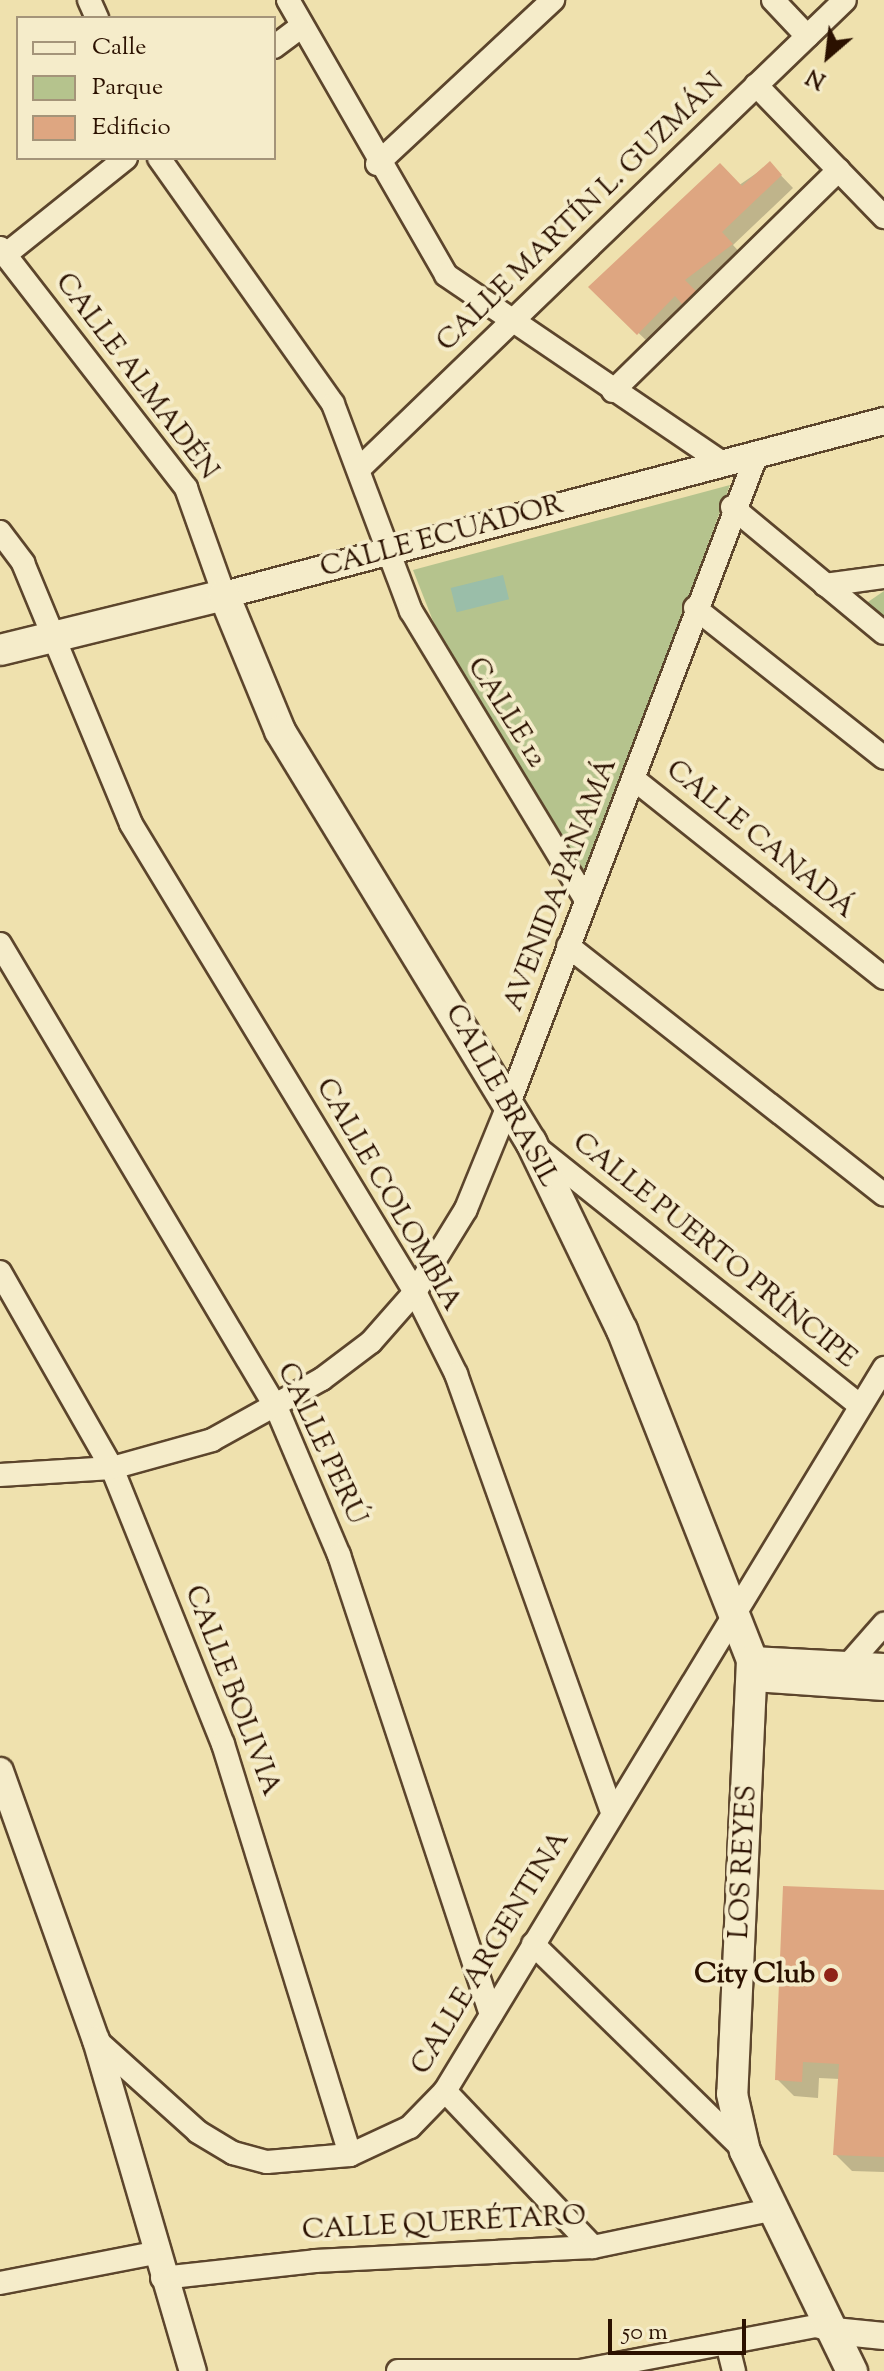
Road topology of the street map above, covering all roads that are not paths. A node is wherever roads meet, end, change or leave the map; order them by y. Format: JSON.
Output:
{"nodes":[{"id":1,"x":288,"y":0,"type":"edge"},
{"id":2,"x":553,"y":0,"type":"edge"},
{"id":3,"x":773,"y":0,"type":"edge"},
{"id":4,"x":845,"y":0,"type":"edge"},
{"id":5,"x":299,"y":28,"type":"junction"},
{"id":6,"x":807,"y":36,"type":"junction"},
{"id":7,"x":276,"y":45,"type":"edge"},
{"id":8,"x":756,"y":85,"type":"junction"},
{"id":9,"x":123,"y":160,"type":"edge"},
{"id":10,"x":160,"y":160,"type":"edge"},
{"id":11,"x":377,"y":164,"type":"junction"},
{"id":12,"x":839,"y":170,"type":"junction"},
{"id":13,"x":884,"y":217,"type":"edge"},
{"id":14,"x":2,"y":252,"type":"edge"},
{"id":15,"x":510,"y":323,"type":"junction"},
{"id":16,"x":613,"y":391,"type":"junction"},
{"id":17,"x":884,"y":421,"type":"edge"},
{"id":18,"x":757,"y":454,"type":"junction"},
{"id":19,"x":723,"y":463,"type":"junction"},
{"id":20,"x":359,"y":469,"type":"junction"},
{"id":21,"x":732,"y":507,"type":"junction"},
{"id":22,"x":0,"y":532,"type":"edge"},
{"id":23,"x":389,"y":552,"type":"junction"},
{"id":24,"x":884,"y":577,"type":"edge"},
{"id":25,"x":825,"y":585,"type":"junction"},
{"id":26,"x":224,"y":595,"type":"junction"},
{"id":27,"x":695,"y":608,"type":"junction"},
{"id":28,"x":884,"y":633,"type":"edge"},
{"id":29,"x":51,"y":637,"type":"junction"},
{"id":30,"x":0,"y":650,"type":"edge"},
{"id":31,"x":884,"y":758,"type":"edge"},
{"id":32,"x":635,"y":780,"type":"junction"},
{"id":33,"x":586,"y":900,"type":"junction"},
{"id":34,"x":0,"y":944,"type":"edge"},
{"id":35,"x":568,"y":946,"type":"junction"},
{"id":36,"x":884,"y":978,"type":"edge"},
{"id":37,"x":510,"y":1101,"type":"junction"},
{"id":38,"x":531,"y":1142,"type":"junction"},
{"id":39,"x":884,"y":1195,"type":"edge"},
{"id":40,"x":0,"y":1272,"type":"edge"},
{"id":41,"x":415,"y":1292,"type":"junction"},
{"id":42,"x":884,"y":1368,"type":"edge"},
{"id":43,"x":860,"y":1406,"type":"junction"},
{"id":44,"x":277,"y":1409,"type":"junction"},
{"id":45,"x":112,"y":1468,"type":"junction"},
{"id":46,"x":0,"y":1475,"type":"edge"},
{"id":47,"x":733,"y":1619,"type":"junction"},
{"id":48,"x":884,"y":1624,"type":"edge"},
{"id":49,"x":884,"y":1667,"type":"edge"},
{"id":50,"x":753,"y":1669,"type":"junction"},
{"id":51,"x":839,"y":1675,"type":"junction"},
{"id":52,"x":884,"y":1687,"type":"edge"},
{"id":53,"x":0,"y":1771,"type":"edge"},
{"id":54,"x":612,"y":1812,"type":"junction"},
{"id":55,"x":533,"y":1944,"type":"junction"},
{"id":56,"x":491,"y":2014,"type":"junction"},
{"id":57,"x":96,"y":2040,"type":"junction"},
{"id":58,"x":445,"y":2091,"type":"junction"},
{"id":59,"x":745,"y":2151,"type":"junction"},
{"id":60,"x":350,"y":2155,"type":"junction"},
{"id":61,"x":775,"y":2209,"type":"junction"},
{"id":62,"x":593,"y":2247,"type":"junction"},
{"id":63,"x":155,"y":2253,"type":"junction"},
{"id":64,"x":162,"y":2278,"type":"junction"},
{"id":65,"x":0,"y":2283,"type":"edge"},
{"id":66,"x":834,"y":2331,"type":"junction"},
{"id":67,"x":884,"y":2336,"type":"edge"},
{"id":68,"x":727,"y":2343,"type":"junction"},
{"id":69,"x":193,"y":2371,"type":"edge"},
{"id":70,"x":398,"y":2371,"type":"edge"},
{"id":71,"x":416,"y":2371,"type":"edge"},
{"id":72,"x":580,"y":2371,"type":"edge"},
{"id":73,"x":734,"y":2371,"type":"edge"},
{"id":74,"x":852,"y":2371,"type":"edge"}],
"edges":[{"from":1,"to":5,"type":"street"},
{"from":2,"to":11,"type":"street"},
{"from":3,"to":6,"type":"street"},
{"from":4,"to":6,"type":"street","name":"CALLE MARTÍN L. GUZMÁN"},
{"from":5,"to":7,"type":"street"},
{"from":5,"to":11,"type":"street"},
{"from":6,"to":8,"type":"street","name":"CALLE MARTÍN L. GUZMÁN"},
{"from":8,"to":12,"type":"street"},
{"from":8,"to":15,"type":"street","name":"CALLE MARTÍN L. GUZMÁN"},
{"from":9,"to":14,"type":"street"},
{"from":10,"to":20,"type":"street","name":"CALLE 12"},
{"from":11,"to":15,"type":"street"},
{"from":12,"to":13,"type":"street"},
{"from":12,"to":16,"type":"street"},
{"from":14,"to":26,"type":"street","name":"CALLE ALMADÉN"},
{"from":15,"to":16,"type":"street"},
{"from":15,"to":20,"type":"street","name":"CALLE MARTÍN L. GUZMÁN"},
{"from":16,"to":19,"type":"street"},
{"from":17,"to":18,"type":"street","name":"CALLE ECUADOR"},
{"from":18,"to":19,"type":"street","name":"CALLE ECUADOR"},
{"from":18,"to":21,"type":"street","name":"AVENIDA PANAMÁ"},
{"from":19,"to":23,"type":"street","name":"CALLE ECUADOR"},
{"from":20,"to":23,"type":"street","name":"CALLE 12"},
{"from":21,"to":25,"type":"street"},
{"from":21,"to":27,"type":"street","name":"AVENIDA PANAMÁ"},
{"from":22,"to":29,"type":"street","name":"CALLE COLOMBIA"},
{"from":23,"to":26,"type":"street","name":"CALLE ECUADOR"},
{"from":23,"to":33,"type":"street","name":"CALLE 12"},
{"from":24,"to":25,"type":"street"},
{"from":25,"to":28,"type":"street"},
{"from":26,"to":29,"type":"main road","name":"CALLE ECUADOR"},
{"from":26,"to":37,"type":"main road","name":"CALLE BRASIL"},
{"from":27,"to":31,"type":"street"},
{"from":27,"to":32,"type":"street","name":"AVENIDA PANAMÁ"},
{"from":29,"to":30,"type":"main road","name":"CALLE ECUADOR"},
{"from":29,"to":41,"type":"street","name":"CALLE COLOMBIA"},
{"from":32,"to":33,"type":"street","name":"AVENIDA PANAMÁ"},
{"from":32,"to":36,"type":"street","name":"CALLE CANADÁ"},
{"from":33,"to":35,"type":"street","name":"AVENIDA PANAMÁ"},
{"from":34,"to":44,"type":"street","name":"CALLE PERÚ"},
{"from":35,"to":37,"type":"street","name":"AVENIDA PANAMÁ"},
{"from":35,"to":39,"type":"street"},
{"from":37,"to":38,"type":"main road","name":"CALLE BRASIL"},
{"from":37,"to":41,"type":"street","name":"AVENIDA PANAMÁ"},
{"from":38,"to":43,"type":"street","name":"CALLE PUERTO PRÍNCIPE"},
{"from":38,"to":47,"type":"main road","name":"CALLE BRASIL"},
{"from":40,"to":45,"type":"street","name":"CALLE BOLIVIA"},
{"from":41,"to":44,"type":"street","name":"AVENIDA PANAMÁ"},
{"from":41,"to":54,"type":"street","name":"CALLE COLOMBIA"},
{"from":42,"to":43,"type":"street","name":"CALLE ARGENTINA"},
{"from":43,"to":47,"type":"street","name":"CALLE ARGENTINA"},
{"from":44,"to":45,"type":"street","name":"AVENIDA PANAMÁ"},
{"from":44,"to":56,"type":"street","name":"CALLE PERÚ"},
{"from":45,"to":46,"type":"street","name":"AVENIDA PANAMÁ"},
{"from":45,"to":60,"type":"street","name":"CALLE BOLIVIA"},
{"from":47,"to":50,"type":"main road","name":"LOS REYES"},
{"from":47,"to":54,"type":"street","name":"CALLE ARGENTINA"},
{"from":48,"to":51,"type":"street"},
{"from":49,"to":51,"type":"street"},
{"from":50,"to":51,"type":"street"},
{"from":50,"to":59,"type":"main road","name":"LOS REYES"},
{"from":51,"to":52,"type":"street"},
{"from":53,"to":57,"type":"street"},
{"from":54,"to":55,"type":"street","name":"CALLE ARGENTINA"},
{"from":55,"to":56,"type":"street","name":"CALLE ARGENTINA"},
{"from":55,"to":59,"type":"street"},
{"from":56,"to":58,"type":"street","name":"CALLE ARGENTINA"},
{"from":57,"to":60,"type":"street","name":"CALLE ARGENTINA"},
{"from":57,"to":63,"type":"street"},
{"from":58,"to":60,"type":"street","name":"CALLE ARGENTINA"},
{"from":58,"to":62,"type":"street"},
{"from":59,"to":61,"type":"main road","name":"LOS REYES"},
{"from":61,"to":62,"type":"street","name":"CALLE QUERÉTARO"},
{"from":61,"to":66,"type":"main road","name":"LOS REYES"},
{"from":62,"to":64,"type":"street","name":"CALLE QUERÉTARO"},
{"from":63,"to":64,"type":"street"},
{"from":63,"to":65,"type":"street"},
{"from":64,"to":69,"type":"street"},
{"from":66,"to":67,"type":"street"},
{"from":66,"to":68,"type":"street"},
{"from":66,"to":74,"type":"main road","name":"LOS REYES"},
{"from":68,"to":72,"type":"street"},
{"from":68,"to":73,"type":"street"},
{"from":70,"to":71,"type":"street"},
{"from":71,"to":72,"type":"street"}]}
